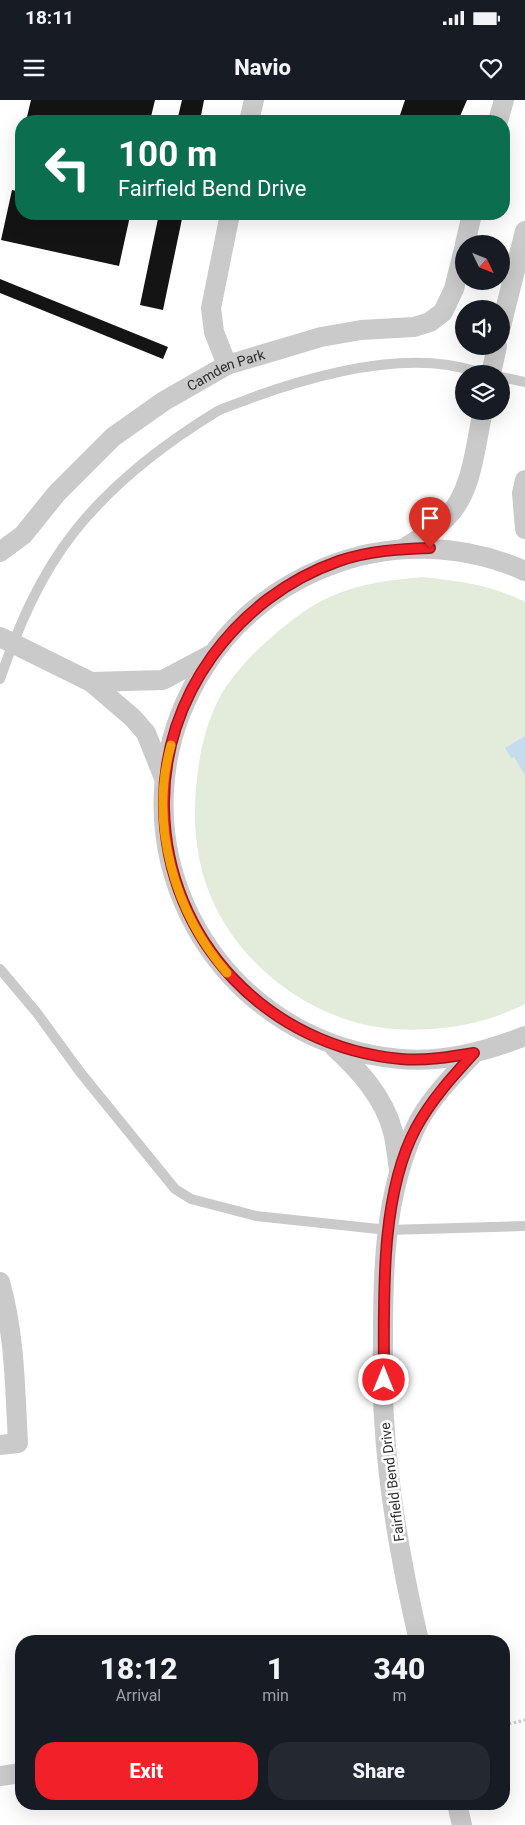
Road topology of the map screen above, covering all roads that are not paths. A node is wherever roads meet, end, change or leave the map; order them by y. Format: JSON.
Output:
{"nodes":[{"id":1,"x":254,"y":100,"type":"edge"},
{"id":2,"x":504,"y":100,"type":"edge"},
{"id":3,"x":250,"y":115,"type":"edge"},
{"id":4,"x":500,"y":115,"type":"edge"},
{"id":5,"x":229,"y":220,"type":"edge"},
{"id":6,"x":471,"y":220,"type":"edge"},
{"id":7,"x":525,"y":231,"type":"edge"},
{"id":8,"x":467,"y":235,"type":"edge"},
{"id":9,"x":519,"y":278,"type":"edge"},
{"id":10,"x":455,"y":285,"type":"edge"},
{"id":11,"x":510,"y":302,"type":"edge"},
{"id":12,"x":226,"y":365,"type":"junction"},
{"id":13,"x":455,"y":367,"type":"edge"},
{"id":14,"x":510,"y":379,"type":"edge"},
{"id":15,"x":525,"y":382,"type":"edge"},
{"id":16,"x":481,"y":420,"type":"edge"},
{"id":17,"x":525,"y":480,"type":"edge"},
{"id":18,"x":525,"y":529,"type":"edge"},
{"id":19,"x":402,"y":549,"type":"junction"},
{"id":20,"x":0,"y":552,"type":"edge"},
{"id":21,"x":525,"y":571,"type":"edge"},
{"id":22,"x":5,"y":639,"type":"edge"},
{"id":23,"x":214,"y":653,"type":"junction"},
{"id":24,"x":0,"y":679,"type":"edge"},
{"id":25,"x":91,"y":682,"type":"junction"},
{"id":26,"x":165,"y":779,"type":"junction"},
{"id":27,"x":0,"y":969,"type":"edge"},
{"id":28,"x":525,"y":1036,"type":"edge"},
{"id":29,"x":330,"y":1044,"type":"junction"},
{"id":30,"x":474,"y":1053,"type":"junction"},
{"id":31,"x":399,"y":1172,"type":"junction"},
{"id":32,"x":525,"y":1226,"type":"edge"},
{"id":33,"x":388,"y":1230,"type":"junction"},
{"id":34,"x":0,"y":1282,"type":"edge"},
{"id":35,"x":9,"y":1444,"type":"edge"},
{"id":36,"x":418,"y":1635,"type":"edge"},
{"id":37,"x":15,"y":1774,"type":"edge"},
{"id":38,"x":0,"y":1776,"type":"edge"},
{"id":39,"x":458,"y":1810,"type":"edge"},
{"id":40,"x":462,"y":1825,"type":"edge"}],
"edges":[{"from":1,"to":3,"type":"street"},
{"from":2,"to":4,"type":"street"},
{"from":5,"to":12,"type":"street"},
{"from":6,"to":8,"type":"street"},
{"from":7,"to":9,"type":"street"},
{"from":9,"to":11,"type":"street"},
{"from":10,"to":12,"type":"street","name":"Camden Park"},
{"from":12,"to":20,"type":"street","name":"Camden Park"},
{"from":13,"to":22,"type":"lane"},
{"from":14,"to":15,"type":"lane"},
{"from":16,"to":19,"type":"street","name":"Fairfield Bend Drive"},
{"from":17,"to":18,"type":"street"},
{"from":19,"to":21,"type":"street","name":"Fairfield Bend Drive"},
{"from":19,"to":23,"type":"street","name":"Fairfield Bend Drive"},
{"from":22,"to":24,"type":"lane"},
{"from":22,"to":25,"type":"street"},
{"from":23,"to":25,"type":"street"},
{"from":23,"to":26,"type":"street","name":"Fairfield Bend Drive"},
{"from":25,"to":26,"type":"street"},
{"from":26,"to":29,"type":"street","name":"Fairfield Bend Drive"},
{"from":27,"to":33,"type":"lane"},
{"from":28,"to":30,"type":"street","name":"Fairfield Bend Drive"},
{"from":29,"to":30,"type":"street","name":"Fairfield Bend Drive"},
{"from":29,"to":31,"type":"street","name":"Fairfield Bend Drive"},
{"from":30,"to":31,"type":"street","name":"Fairfield Bend Drive"},
{"from":31,"to":33,"type":"street","name":"Fairfield Bend Drive"},
{"from":32,"to":33,"type":"lane"},
{"from":33,"to":36,"type":"street","name":"Fairfield Bend Drive"},
{"from":34,"to":35,"type":"street"},
{"from":37,"to":38,"type":"street"},
{"from":39,"to":40,"type":"street"}]}
